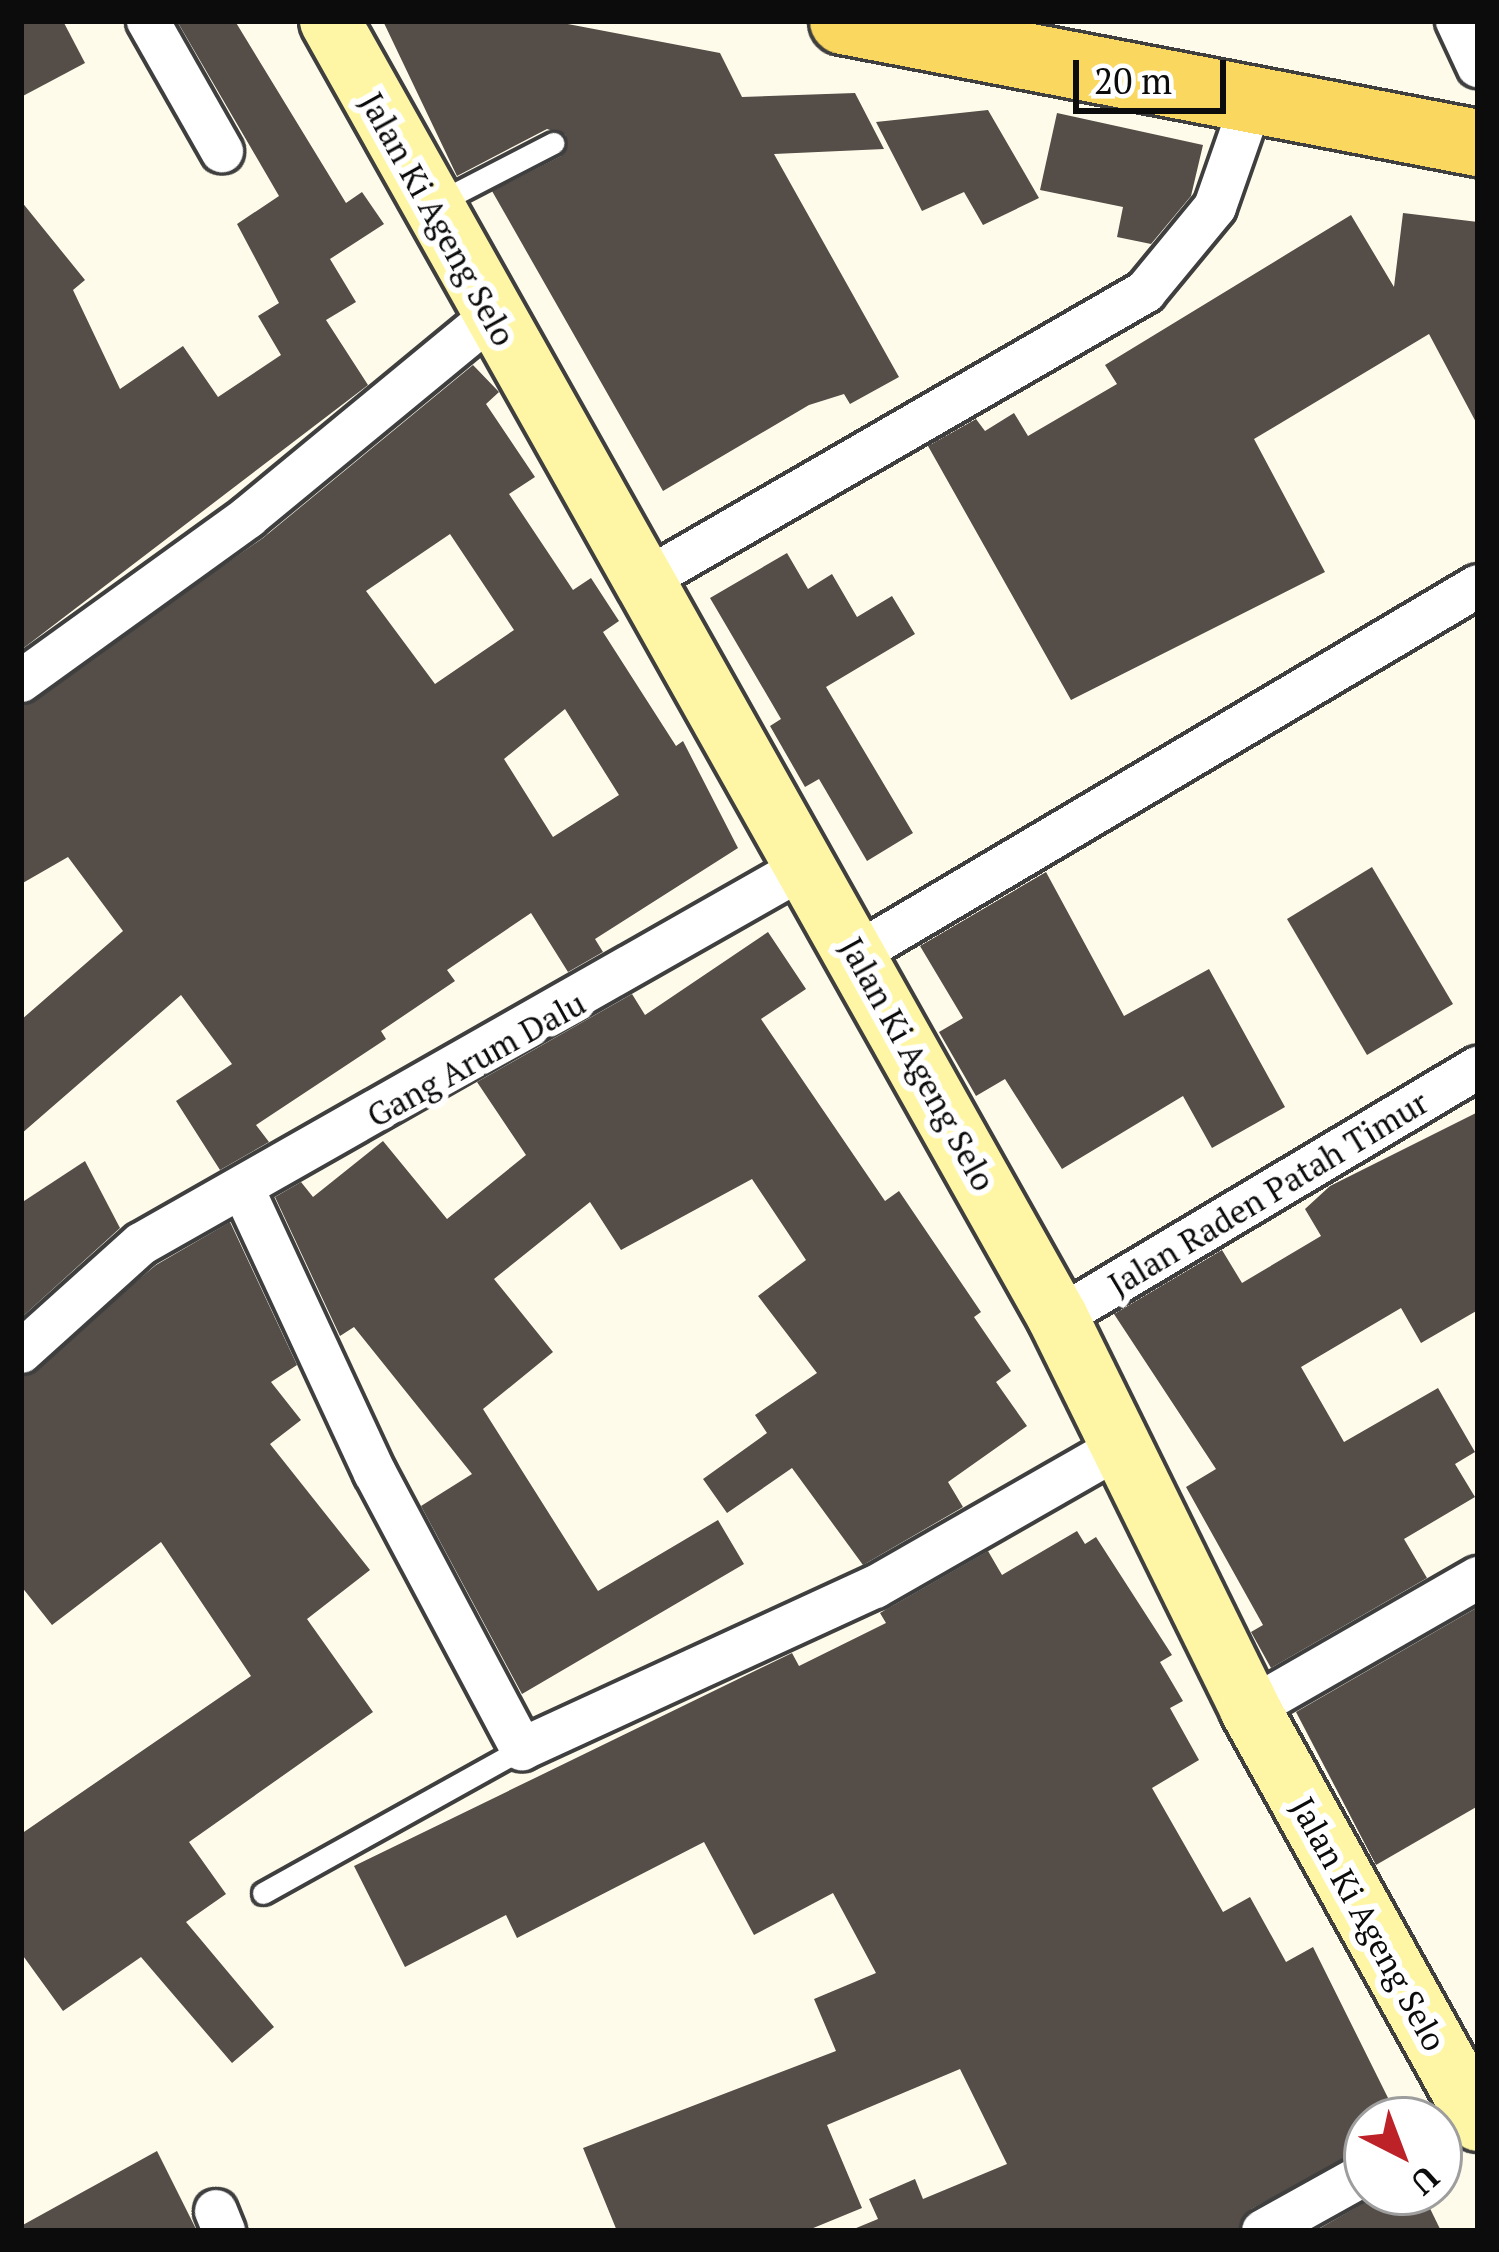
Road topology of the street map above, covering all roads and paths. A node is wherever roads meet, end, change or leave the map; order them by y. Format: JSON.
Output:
{"nodes":[{"id":1,"x":148,"y":21,"type":"edge"},
{"id":2,"x":330,"y":21,"type":"edge"},
{"id":3,"x":843,"y":21,"type":"edge"},
{"id":4,"x":1457,"y":21,"type":"edge"},
{"id":5,"x":1478,"y":66,"type":"edge"},
{"id":6,"x":1255,"y":93,"type":"junction"},
{"id":7,"x":553,"y":143,"type":"dead end"},
{"id":8,"x":1478,"y":143,"type":"edge"},
{"id":9,"x":223,"y":151,"type":"dead end"},
{"id":10,"x":431,"y":206,"type":"junction"},
{"id":11,"x":491,"y":317,"type":"junction"},
{"id":12,"x":643,"y":582,"type":"junction"},
{"id":13,"x":1478,"y":586,"type":"edge"},
{"id":14,"x":21,"y":681,"type":"edge"},
{"id":15,"x":806,"y":866,"type":"junction"},
{"id":16,"x":858,"y":953,"type":"junction"},
{"id":17,"x":1478,"y":1068,"type":"edge"},
{"id":18,"x":243,"y":1189,"type":"junction"},
{"id":19,"x":1058,"y":1318,"type":"junction"},
{"id":20,"x":21,"y":1352,"type":"edge"},
{"id":21,"x":1123,"y":1445,"type":"junction"},
{"id":22,"x":1478,"y":1578,"type":"edge"},
{"id":23,"x":1250,"y":1709,"type":"junction"},
{"id":24,"x":522,"y":1749,"type":"junction"},
{"id":25,"x":263,"y":1893,"type":"dead end"},
{"id":26,"x":1465,"y":2105,"type":"edge"},
{"id":27,"x":1343,"y":2186,"type":"edge"},
{"id":28,"x":1263,"y":2231,"type":"edge"}],
"edges":[{"from":1,"to":9,"type":"street"},
{"from":2,"to":10,"type":"street","name":"Jalan Ki Ageng Selo"},
{"from":3,"to":6,"type":"main road"},
{"from":4,"to":5,"type":"street"},
{"from":6,"to":8,"type":"main road"},
{"from":6,"to":12,"type":"street"},
{"from":7,"to":10,"type":"lane"},
{"from":10,"to":11,"type":"street","name":"Jalan Ki Ageng Selo"},
{"from":11,"to":12,"type":"street","name":"Jalan Ki Ageng Selo"},
{"from":11,"to":14,"type":"street"},
{"from":12,"to":15,"type":"street","name":"Jalan Ki Ageng Selo"},
{"from":13,"to":16,"type":"street"},
{"from":15,"to":16,"type":"street","name":"Jalan Ki Ageng Selo"},
{"from":15,"to":18,"type":"street","name":"Gang Arum Dalu"},
{"from":16,"to":19,"type":"street","name":"Jalan Ki Ageng Selo"},
{"from":17,"to":19,"type":"street","name":"Jalan Raden Patah Timur"},
{"from":18,"to":20,"type":"street","name":"Gang Arum Dalu"},
{"from":18,"to":24,"type":"street"},
{"from":19,"to":21,"type":"street","name":"Jalan Ki Ageng Selo"},
{"from":21,"to":23,"type":"street","name":"Jalan Ki Ageng Selo"},
{"from":21,"to":24,"type":"street"},
{"from":22,"to":23,"type":"street"},
{"from":23,"to":26,"type":"street","name":"Jalan Ki Ageng Selo"},
{"from":24,"to":25,"type":"lane"},
{"from":27,"to":28,"type":"street"}]}
